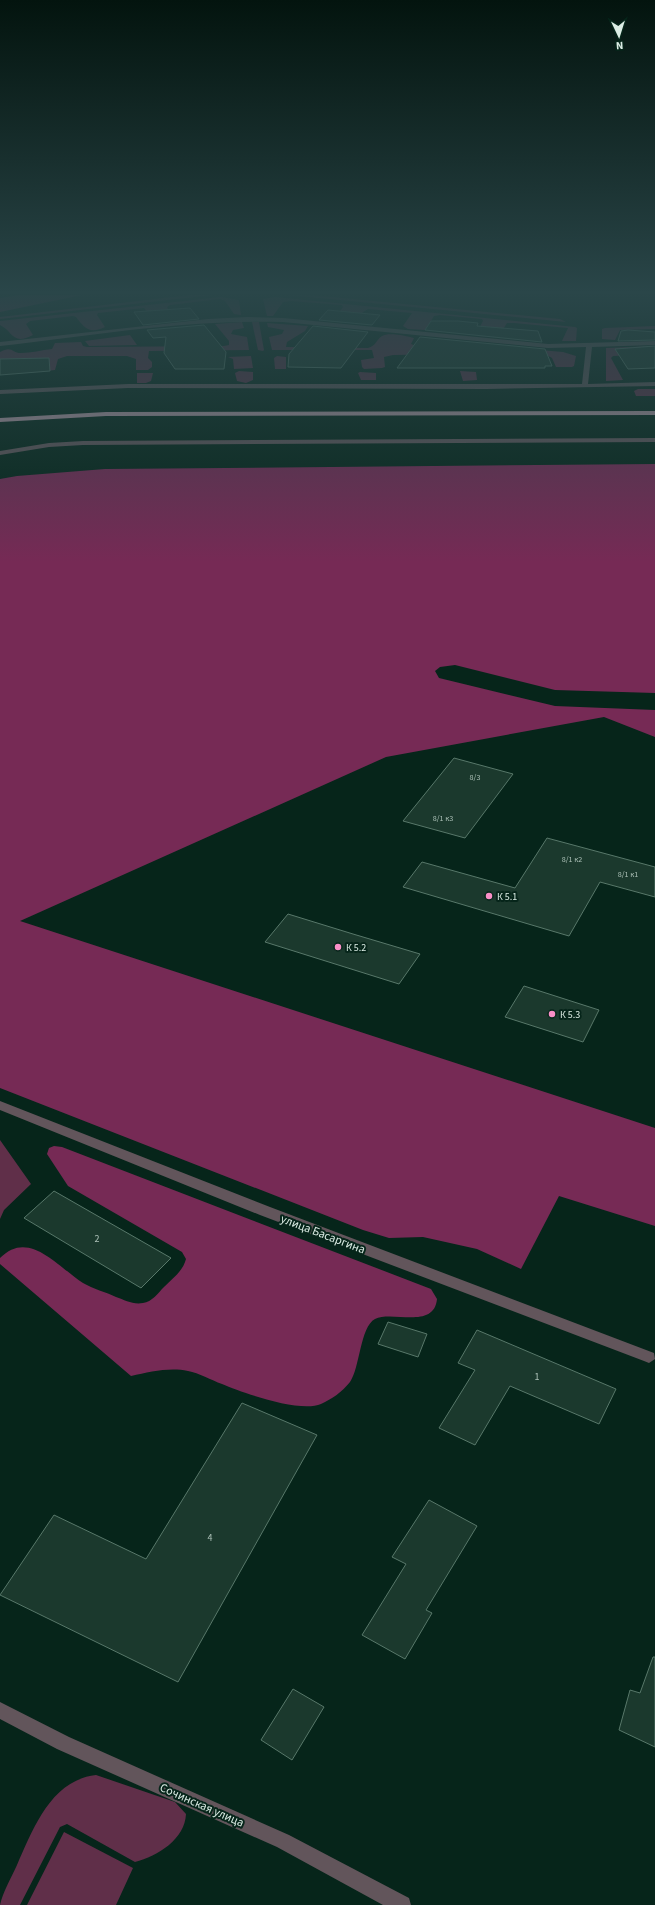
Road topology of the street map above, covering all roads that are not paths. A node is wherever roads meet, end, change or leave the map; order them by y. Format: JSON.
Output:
{"nodes":[{"id":1,"x":655,"y":384,"type":"edge"},
{"id":2,"x":585,"y":386,"type":"joint"},
{"id":3,"x":0,"y":392,"type":"edge"},
{"id":4,"x":655,"y":407,"type":"edge"},
{"id":5,"x":84,"y":408,"type":"dead end"},
{"id":6,"x":655,"y":413,"type":"edge"},
{"id":7,"x":0,"y":420,"type":"edge"},
{"id":8,"x":655,"y":440,"type":"edge"},
{"id":9,"x":0,"y":453,"type":"edge"},
{"id":10,"x":0,"y":1105,"type":"edge"},
{"id":11,"x":649,"y":1357,"type":"dead end"},
{"id":12,"x":0,"y":1710,"type":"edge"},
{"id":13,"x":402,"y":1905,"type":"edge"}],
"edges":[{"from":1,"to":2,"type":"street"},
{"from":2,"to":3,"type":"street"},
{"from":4,"to":5,"type":"highway"},
{"from":6,"to":7,"type":"highway"},
{"from":8,"to":9,"type":"street"},
{"from":10,"to":11,"type":"street","name":"улица Басаргина"},
{"from":12,"to":13,"type":"street","name":"Сочинская улица"}]}
